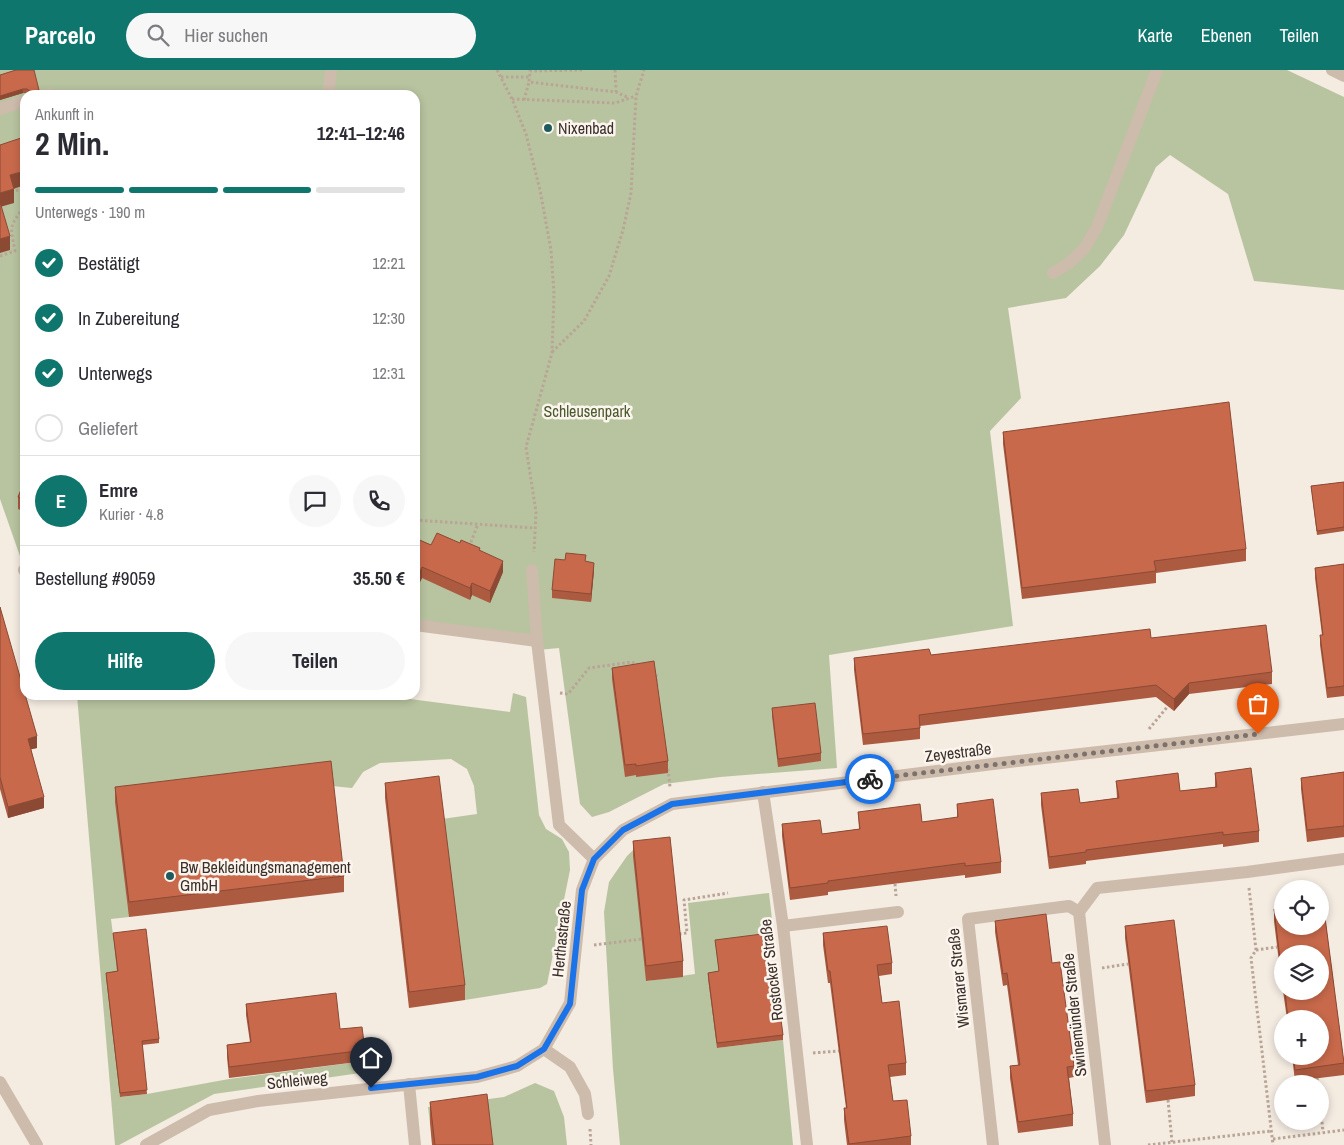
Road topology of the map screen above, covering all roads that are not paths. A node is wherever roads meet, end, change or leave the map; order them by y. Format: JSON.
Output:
{"nodes":[{"id":1,"x":331,"y":70,"type":"edge"},
{"id":2,"x":1157,"y":70,"type":"edge"},
{"id":3,"x":1332,"y":70,"type":"edge"},
{"id":4,"x":1344,"y":76,"type":"edge"},
{"id":5,"x":329,"y":90,"type":"edge"},
{"id":6,"x":20,"y":103,"type":"edge"},
{"id":7,"x":0,"y":109,"type":"edge"},
{"id":8,"x":1053,"y":272,"type":"dead end"},
{"id":9,"x":532,"y":570,"type":"dead end"},
{"id":10,"x":420,"y":626,"type":"edge"},
{"id":11,"x":537,"y":641,"type":"junction"},
{"id":12,"x":1344,"y":724,"type":"edge"},
{"id":13,"x":763,"y":792,"type":"junction"},
{"id":14,"x":594,"y":859,"type":"junction"},
{"id":15,"x":1344,"y":859,"type":"edge"},
{"id":16,"x":898,"y":912,"type":"dead end"},
{"id":17,"x":1079,"y":912,"type":"junction"},
{"id":18,"x":783,"y":926,"type":"junction"},
{"id":19,"x":544,"y":1049,"type":"junction"},
{"id":20,"x":0,"y":1082,"type":"edge"},
{"id":21,"x":409,"y":1084,"type":"junction"},
{"id":22,"x":588,"y":1114,"type":"dead end"},
{"id":23,"x":37,"y":1145,"type":"edge"},
{"id":24,"x":146,"y":1145,"type":"edge"},
{"id":25,"x":415,"y":1145,"type":"edge"},
{"id":26,"x":807,"y":1145,"type":"edge"},
{"id":27,"x":993,"y":1145,"type":"edge"},
{"id":28,"x":1105,"y":1145,"type":"edge"}],
"edges":[{"from":1,"to":5,"type":"street"},
{"from":2,"to":8,"type":"street"},
{"from":3,"to":4,"type":"street"},
{"from":6,"to":7,"type":"street"},
{"from":9,"to":11,"type":"street"},
{"from":10,"to":11,"type":"street"},
{"from":11,"to":14,"type":"street"},
{"from":12,"to":13,"type":"street","name":"Zeyestraße"},
{"from":13,"to":14,"type":"street","name":"Zeyestraße"},
{"from":13,"to":18,"type":"street","name":"Rostocker Straße"},
{"from":14,"to":19,"type":"street","name":"Herthastraße"},
{"from":15,"to":17,"type":"street"},
{"from":16,"to":18,"type":"street"},
{"from":17,"to":27,"type":"street","name":"Wismarer Straße"},
{"from":17,"to":28,"type":"street","name":"Swinemünder Straße"},
{"from":18,"to":26,"type":"street","name":"Rostocker Straße"},
{"from":19,"to":21,"type":"street","name":"Schleiweg"},
{"from":19,"to":22,"type":"street"},
{"from":20,"to":23,"type":"street"},
{"from":21,"to":24,"type":"street","name":"Schleiweg"},
{"from":21,"to":25,"type":"street"}]}
